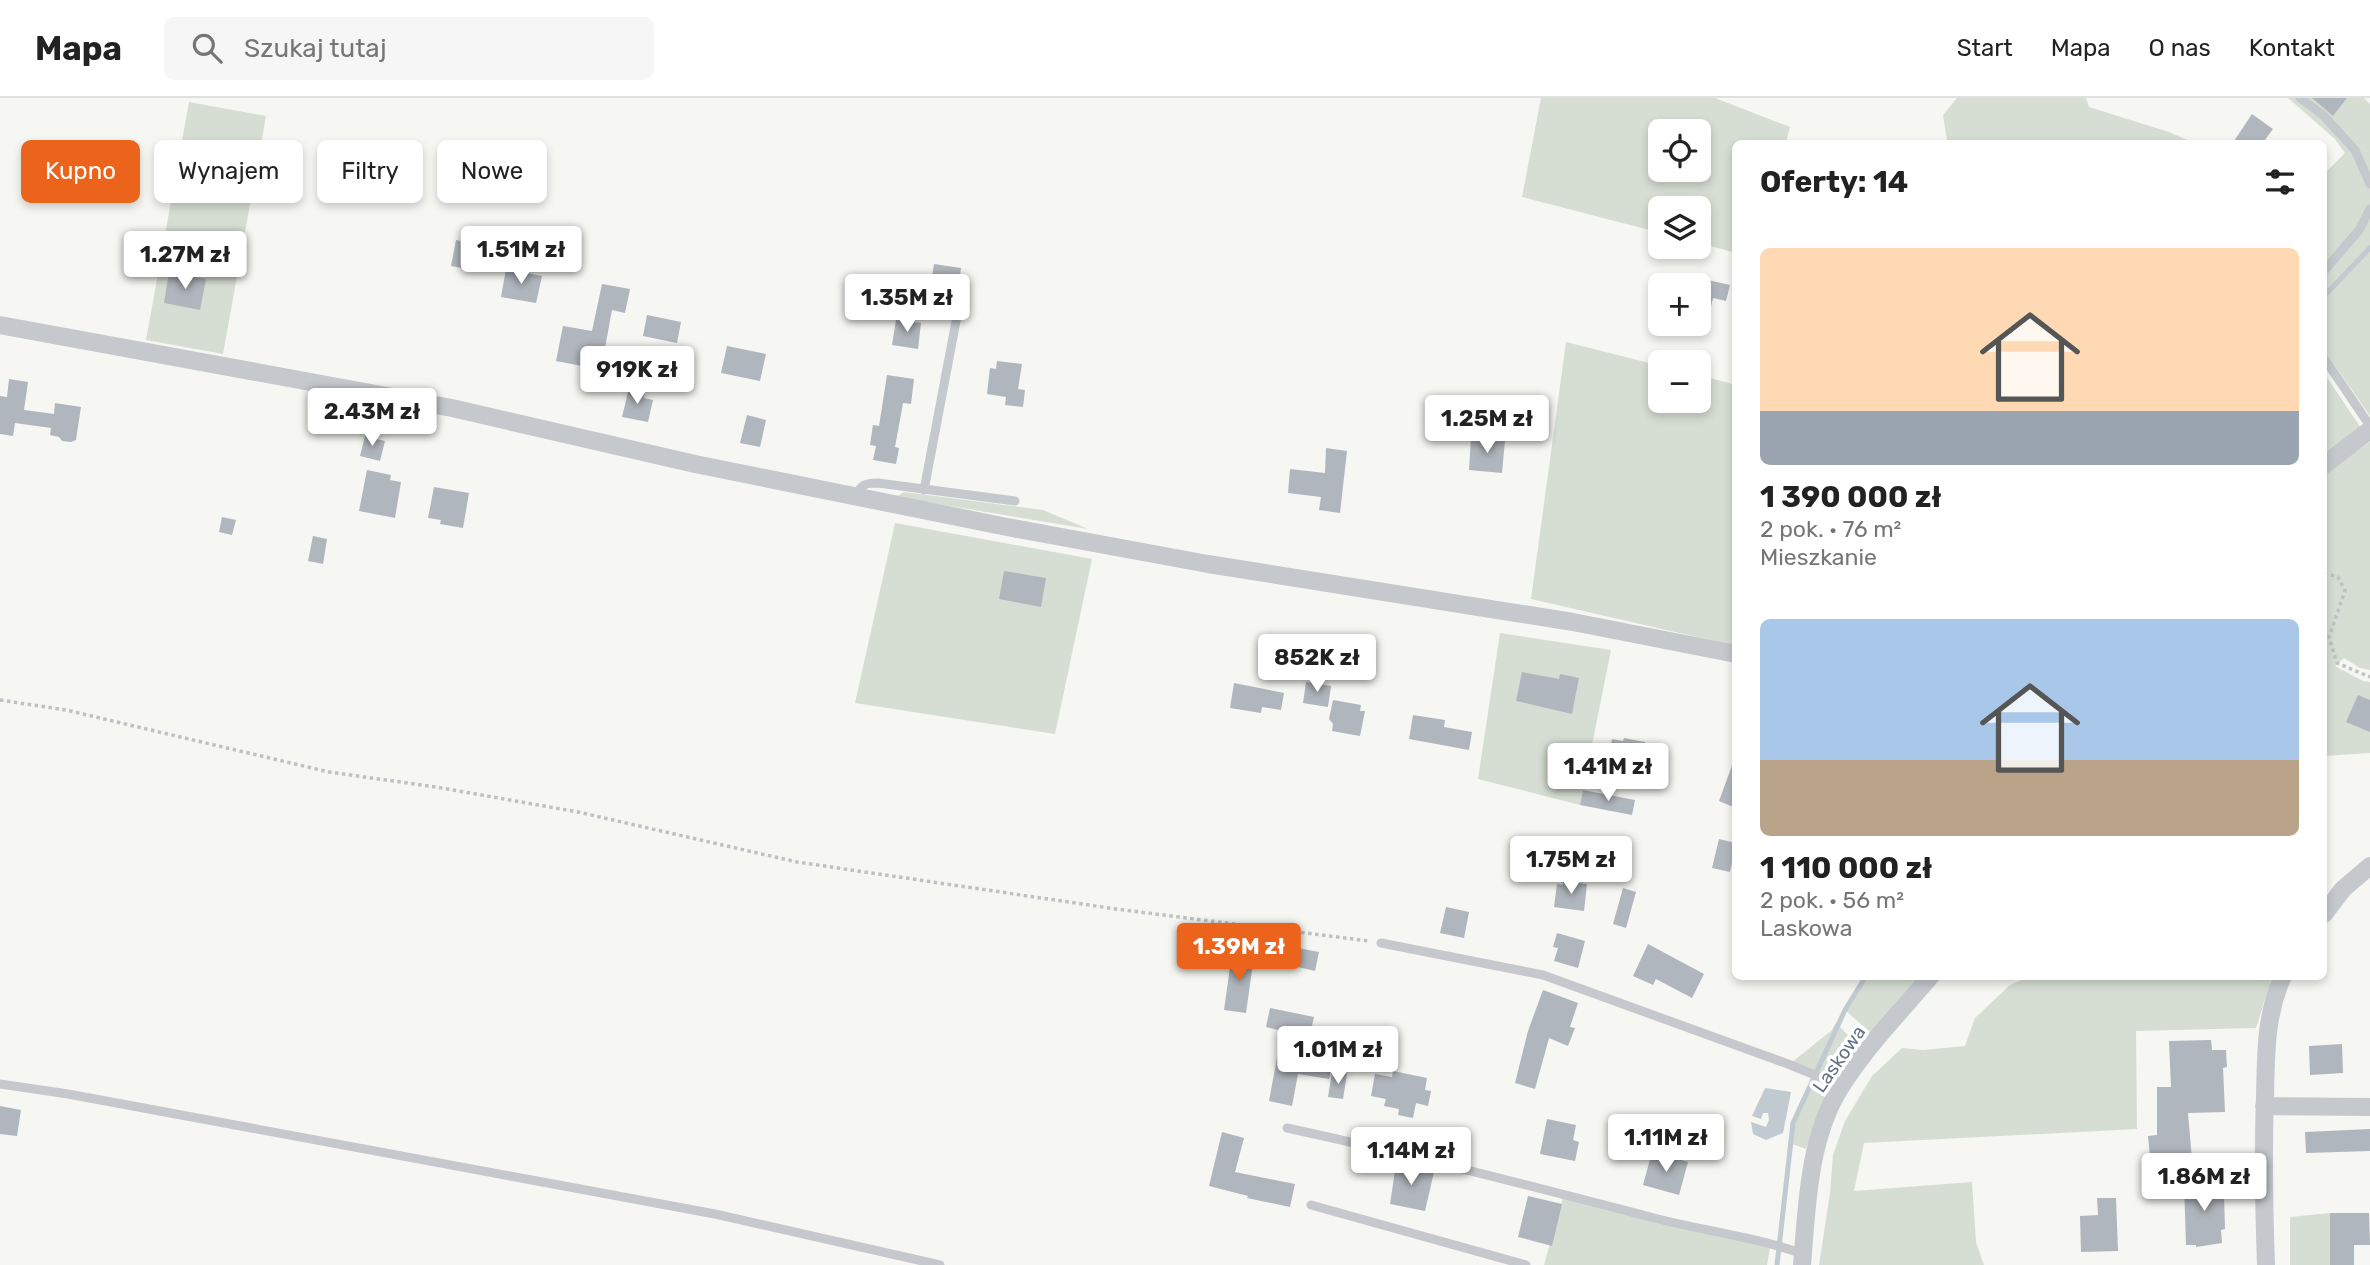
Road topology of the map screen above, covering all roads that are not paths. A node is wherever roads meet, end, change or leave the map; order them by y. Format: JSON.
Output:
{"nodes":[{"id":1,"x":2300,"y":98,"type":"edge"},
{"id":2,"x":2370,"y":184,"type":"edge"},
{"id":3,"x":2370,"y":209,"type":"edge"},
{"id":4,"x":2327,"y":267,"type":"edge"},
{"id":5,"x":957,"y":316,"type":"dead end"},
{"id":6,"x":0,"y":325,"type":"edge"},
{"id":7,"x":2327,"y":363,"type":"edge"},
{"id":8,"x":2370,"y":428,"type":"edge"},
{"id":9,"x":2327,"y":463,"type":"edge"},
{"id":10,"x":925,"y":489,"type":"junction"},
{"id":11,"x":856,"y":496,"type":"junction"},
{"id":12,"x":1015,"y":501,"type":"dead end"},
{"id":13,"x":1732,"y":653,"type":"edge"},
{"id":14,"x":2370,"y":866,"type":"edge"},
{"id":15,"x":2327,"y":910,"type":"edge"},
{"id":16,"x":1381,"y":943,"type":"road end"},
{"id":17,"x":1928,"y":980,"type":"edge"},
{"id":18,"x":2281,"y":980,"type":"edge"},
{"id":19,"x":0,"y":1084,"type":"edge"},
{"id":20,"x":1839,"y":1089,"type":"junction"},
{"id":21,"x":2264,"y":1106,"type":"junction"},
{"id":22,"x":2370,"y":1107,"type":"edge"},
{"id":23,"x":1287,"y":1128,"type":"dead end"},
{"id":24,"x":1311,"y":1205,"type":"dead end"},
{"id":25,"x":1802,"y":1259,"type":"edge"},
{"id":26,"x":940,"y":1265,"type":"edge"},
{"id":27,"x":1525,"y":1265,"type":"edge"},
{"id":28,"x":2266,"y":1265,"type":"edge"}],
"edges":[{"from":1,"to":2,"type":"lane"},
{"from":3,"to":4,"type":"lane"},
{"from":5,"to":10,"type":"lane"},
{"from":6,"to":11,"type":"street"},
{"from":7,"to":8,"type":"lane"},
{"from":8,"to":9,"type":"street"},
{"from":10,"to":11,"type":"lane"},
{"from":10,"to":12,"type":"lane"},
{"from":11,"to":13,"type":"street"},
{"from":14,"to":15,"type":"street"},
{"from":16,"to":20,"type":"lane"},
{"from":17,"to":20,"type":"street","name":"Laskowa"},
{"from":18,"to":21,"type":"street"},
{"from":19,"to":26,"type":"lane"},
{"from":20,"to":25,"type":"street","name":"Laskowa"},
{"from":21,"to":22,"type":"street"},
{"from":21,"to":28,"type":"street"},
{"from":23,"to":25,"type":"lane"},
{"from":24,"to":27,"type":"lane"}]}
